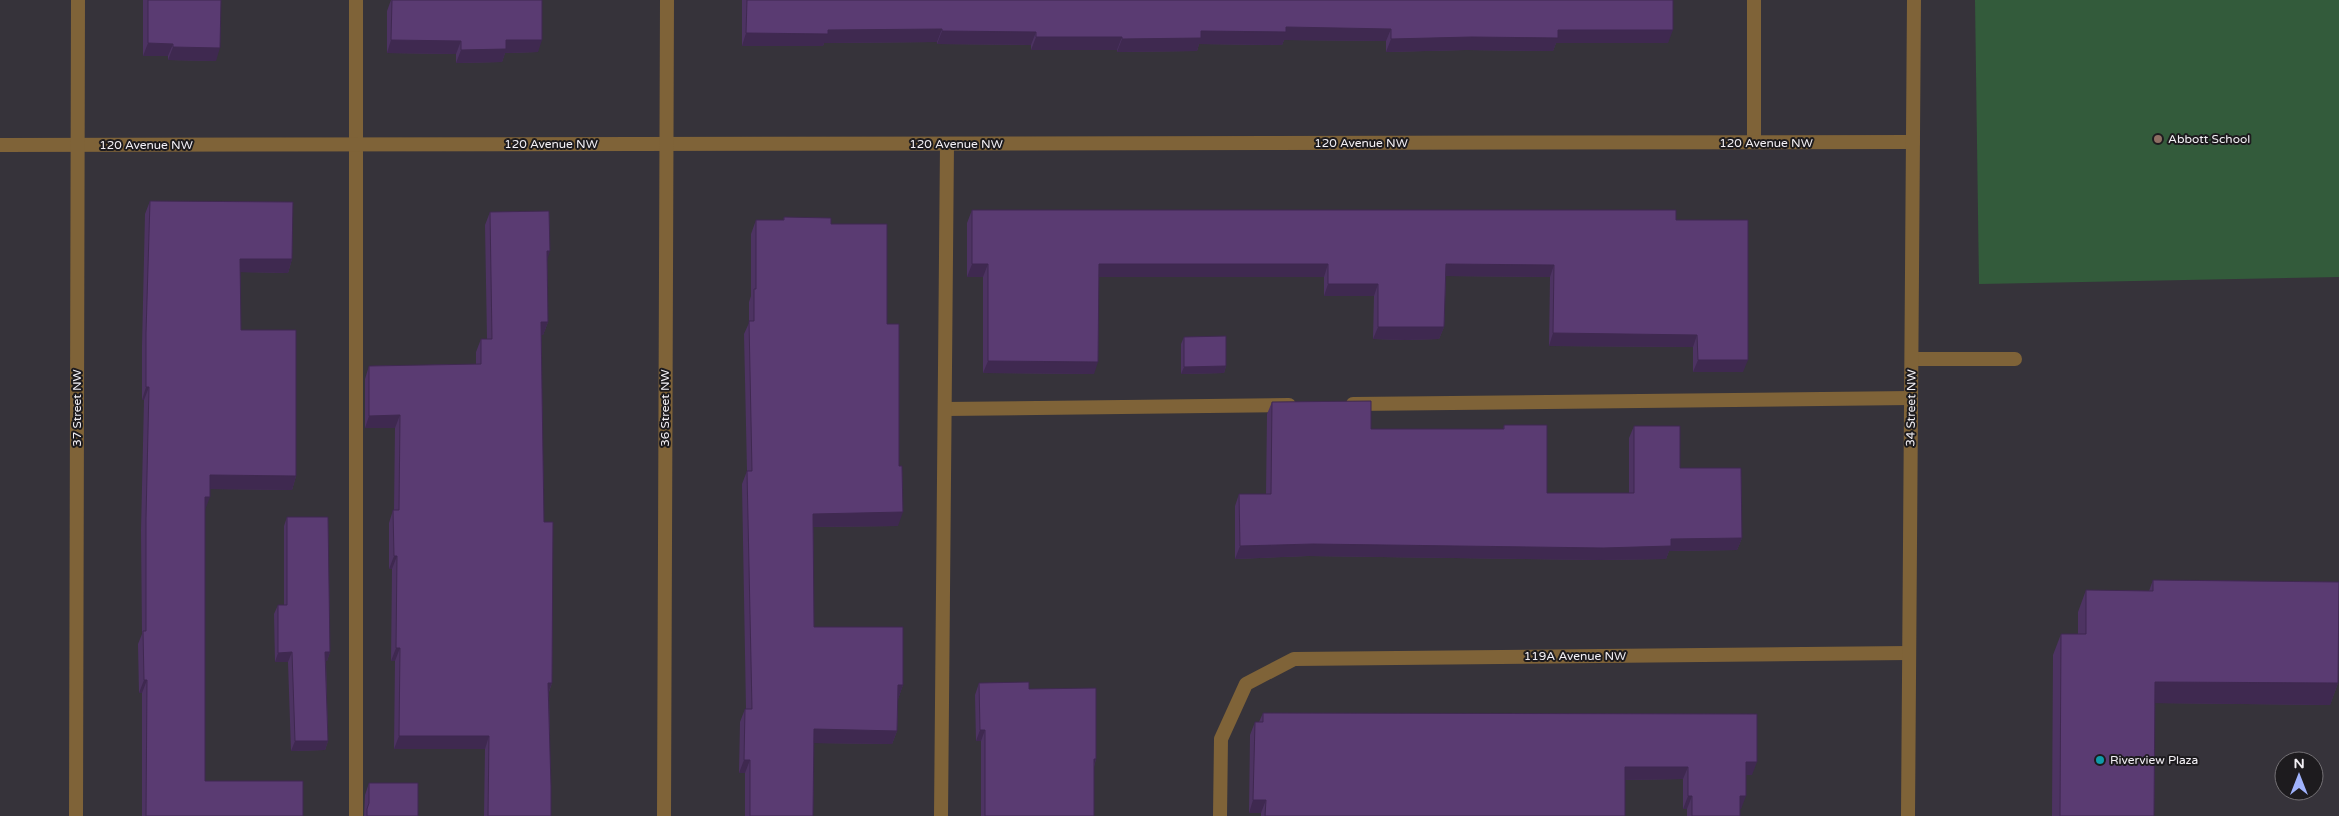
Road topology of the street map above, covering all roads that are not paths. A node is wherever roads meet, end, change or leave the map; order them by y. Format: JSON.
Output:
{"nodes":[{"id":1,"x":78,"y":0,"type":"edge"},
{"id":2,"x":356,"y":0,"type":"edge"},
{"id":3,"x":666,"y":0,"type":"edge"},
{"id":4,"x":1754,"y":0,"type":"edge"},
{"id":5,"x":1914,"y":0,"type":"edge"},
{"id":6,"x":1754,"y":142,"type":"junction"},
{"id":7,"x":1913,"y":142,"type":"junction"},
{"id":8,"x":356,"y":144,"type":"junction"},
{"id":9,"x":666,"y":144,"type":"junction"},
{"id":10,"x":948,"y":144,"type":"junction"},
{"id":11,"x":0,"y":145,"type":"edge"},
{"id":12,"x":78,"y":145,"type":"junction"},
{"id":13,"x":1912,"y":360,"type":"junction"},
{"id":14,"x":2015,"y":360,"type":"dead end"},
{"id":15,"x":1911,"y":398,"type":"junction"},
{"id":16,"x":1343,"y":404,"type":"edge"},
{"id":17,"x":1303,"y":405,"type":"edge"},
{"id":18,"x":945,"y":409,"type":"junction"},
{"id":19,"x":1909,"y":653,"type":"junction"},
{"id":20,"x":76,"y":816,"type":"edge"},
{"id":21,"x":356,"y":816,"type":"edge"},
{"id":22,"x":664,"y":816,"type":"edge"},
{"id":23,"x":940,"y":816,"type":"edge"},
{"id":24,"x":1220,"y":816,"type":"edge"},
{"id":25,"x":1908,"y":816,"type":"edge"}],
"edges":[{"from":1,"to":12,"type":"street","name":"37 Street NW"},
{"from":2,"to":8,"type":"street"},
{"from":3,"to":9,"type":"street","name":"36 Street NW"},
{"from":4,"to":6,"type":"street"},
{"from":5,"to":7,"type":"street","name":"34 Street NW"},
{"from":6,"to":7,"type":"street","name":"120 Avenue NW"},
{"from":6,"to":10,"type":"street","name":"120 Avenue NW"},
{"from":7,"to":13,"type":"street","name":"34 Street NW"},
{"from":8,"to":9,"type":"street","name":"120 Avenue NW"},
{"from":8,"to":12,"type":"street","name":"120 Avenue NW"},
{"from":8,"to":21,"type":"street"},
{"from":9,"to":10,"type":"street","name":"120 Avenue NW"},
{"from":9,"to":22,"type":"street","name":"36 Street NW"},
{"from":10,"to":18,"type":"street"},
{"from":11,"to":12,"type":"street","name":"120 Avenue NW"},
{"from":12,"to":20,"type":"street","name":"37 Street NW"},
{"from":13,"to":14,"type":"street"},
{"from":13,"to":15,"type":"street","name":"34 Street NW"},
{"from":15,"to":16,"type":"street"},
{"from":15,"to":19,"type":"street","name":"34 Street NW"},
{"from":17,"to":18,"type":"street"},
{"from":18,"to":23,"type":"street"},
{"from":19,"to":24,"type":"street","name":"119A Avenue NW"},
{"from":19,"to":25,"type":"street","name":"34 Street NW"}]}
